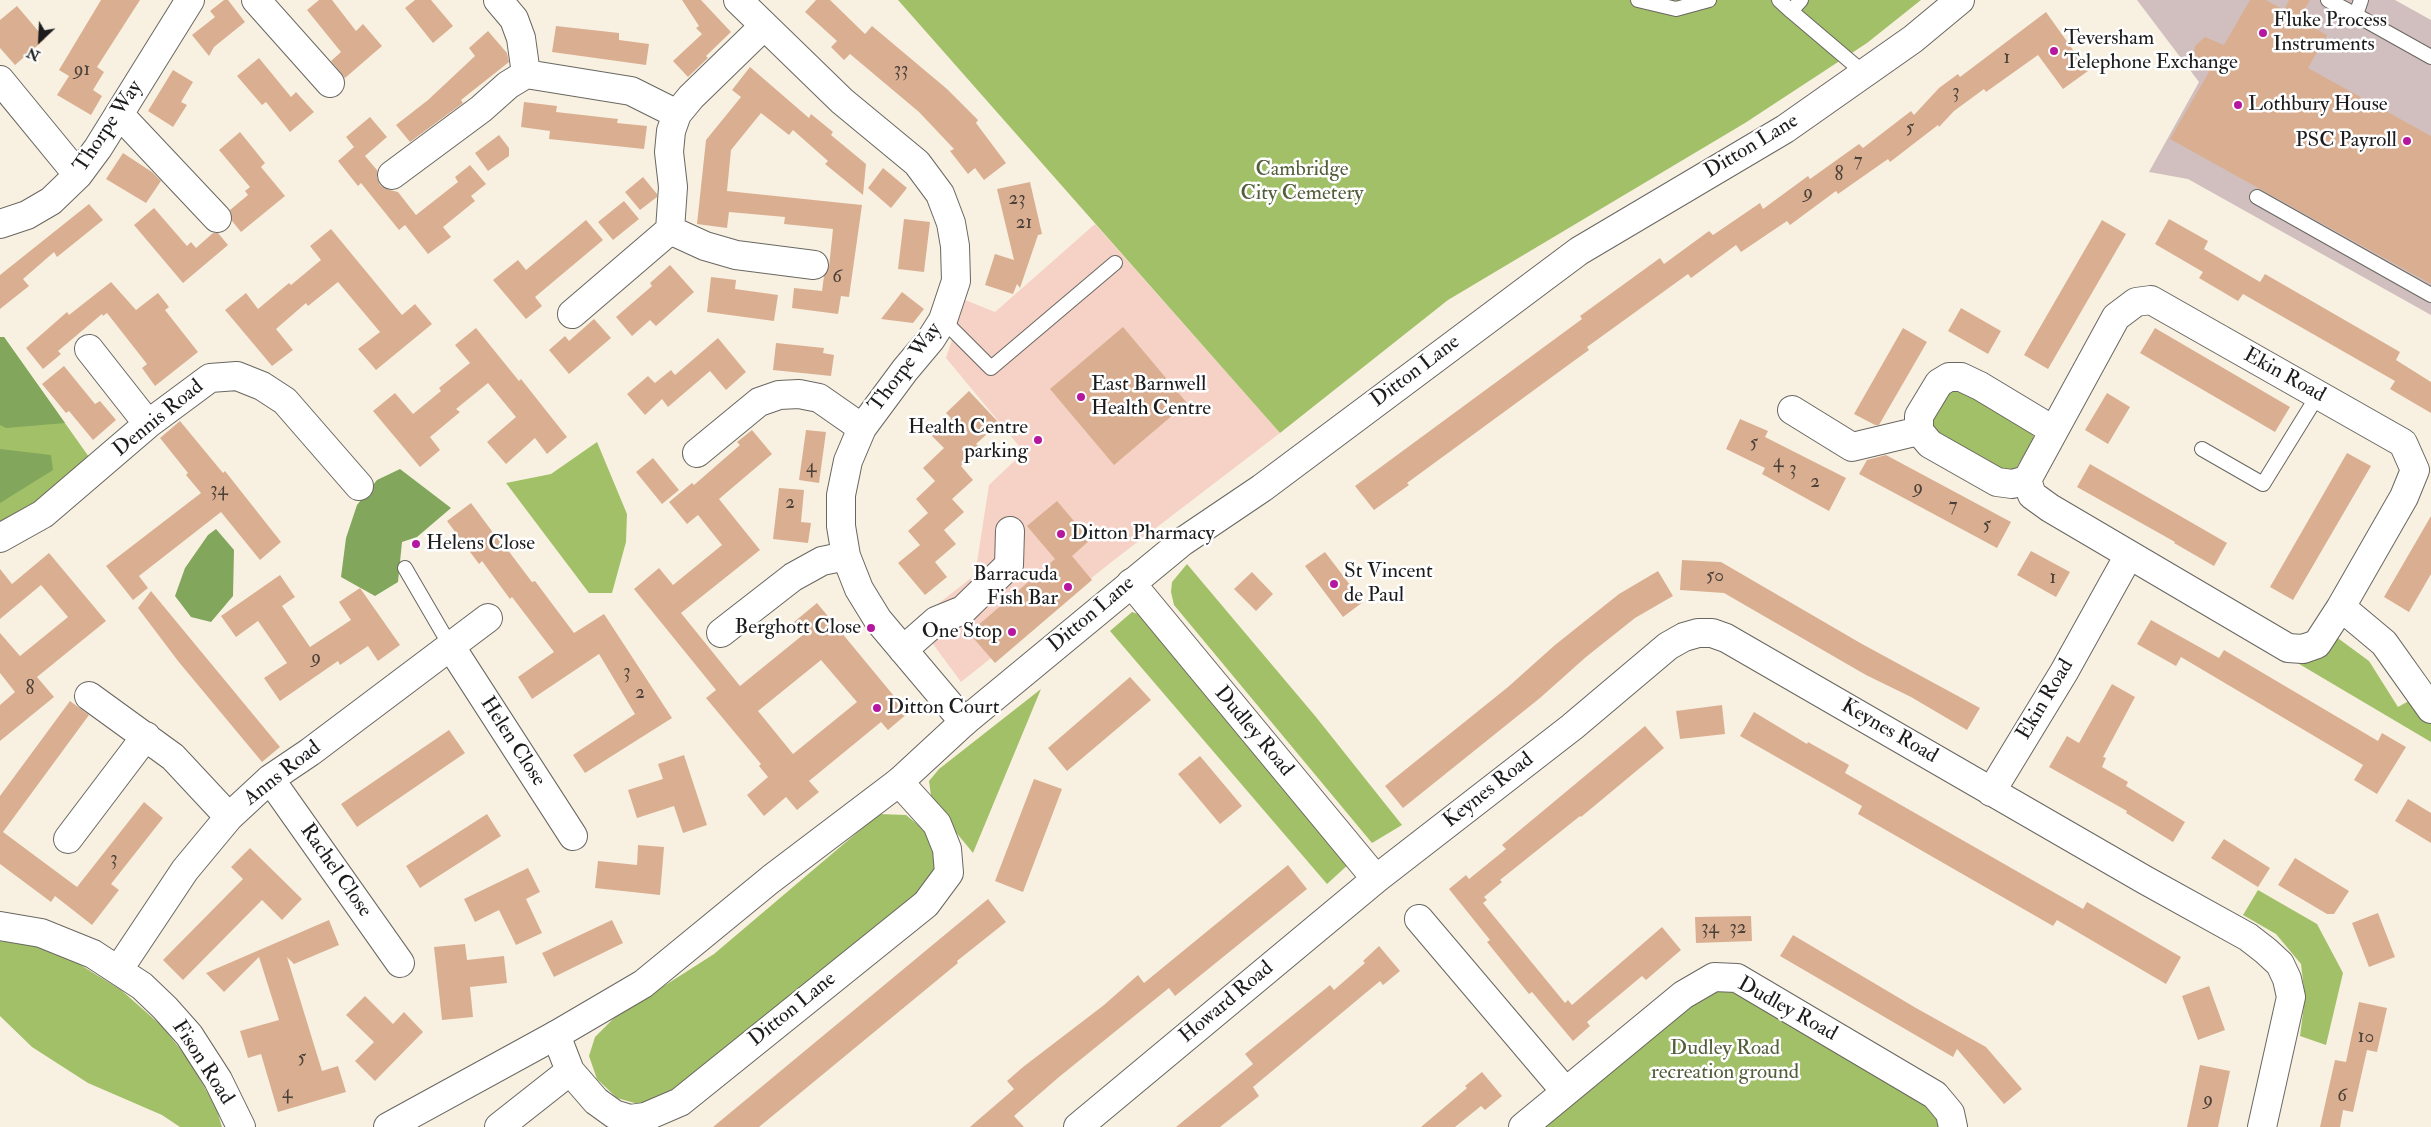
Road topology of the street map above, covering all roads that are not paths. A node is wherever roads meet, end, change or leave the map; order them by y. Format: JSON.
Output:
{"nodes":[{"id":1,"x":190,"y":0,"type":"edge"},
{"id":2,"x":256,"y":0,"type":"edge"},
{"id":3,"x":498,"y":0,"type":"edge"},
{"id":4,"x":738,"y":0,"type":"edge"},
{"id":5,"x":1638,"y":0,"type":"edge"},
{"id":6,"x":1709,"y":0,"type":"edge"},
{"id":7,"x":1779,"y":0,"type":"edge"},
{"id":8,"x":1801,"y":0,"type":"edge"},
{"id":9,"x":1960,"y":0,"type":"edge"},
{"id":10,"x":2328,"y":0,"type":"edge"},
{"id":11,"x":2360,"y":0,"type":"edge"},
{"id":12,"x":1792,"y":11,"type":"junction"},
{"id":13,"x":2356,"y":15,"type":"junction"},
{"id":14,"x":764,"y":26,"type":"junction"},
{"id":15,"x":2431,"y":57,"type":"edge"},
{"id":16,"x":526,"y":74,"type":"junction"},
{"id":17,"x":1864,"y":74,"type":"junction"},
{"id":18,"x":0,"y":80,"type":"edge"},
{"id":19,"x":330,"y":83,"type":"dead end"},
{"id":20,"x":119,"y":114,"type":"junction"},
{"id":21,"x":677,"y":114,"type":"junction"},
{"id":22,"x":78,"y":175,"type":"junction"},
{"id":23,"x":392,"y":175,"type":"dead end"},
{"id":24,"x":2257,"y":198,"type":"dead end"},
{"id":25,"x":217,"y":218,"type":"dead end"},
{"id":26,"x":0,"y":224,"type":"edge"},
{"id":27,"x":670,"y":230,"type":"junction"},
{"id":28,"x":1115,"y":263,"type":"dead end"},
{"id":29,"x":814,"y":265,"type":"dead end"},
{"id":30,"x":2431,"y":295,"type":"edge"},
{"id":31,"x":572,"y":314,"type":"dead end"},
{"id":32,"x":943,"y":320,"type":"junction"},
{"id":33,"x":88,"y":349,"type":"dead end"},
{"id":34,"x":2318,"y":394,"type":"junction"},
{"id":35,"x":1792,"y":410,"type":"dead end"},
{"id":36,"x":148,"y":424,"type":"junction"},
{"id":37,"x":862,"y":428,"type":"junction"},
{"id":38,"x":2054,"y":430,"type":"junction"},
{"id":39,"x":1919,"y":431,"type":"junction"},
{"id":40,"x":2202,"y":449,"type":"dead end"},
{"id":41,"x":697,"y":453,"type":"dead end"},
{"id":42,"x":2027,"y":480,"type":"junction"},
{"id":43,"x":359,"y":486,"type":"dead end"},
{"id":44,"x":1010,"y":531,"type":"dead end"},
{"id":45,"x":0,"y":538,"type":"edge"},
{"id":46,"x":2129,"y":555,"type":"junction"},
{"id":47,"x":846,"y":556,"type":"junction"},
{"id":48,"x":405,"y":568,"type":"dead end"},
{"id":49,"x":1131,"y":584,"type":"junction"},
{"id":50,"x":2341,"y":607,"type":"junction"},
{"id":51,"x":488,"y":618,"type":"dead end"},
{"id":52,"x":721,"y":633,"type":"dead end"},
{"id":53,"x":451,"y":647,"type":"junction"},
{"id":54,"x":903,"y":650,"type":"junction"},
{"id":55,"x":89,"y":696,"type":"dead end"},
{"id":56,"x":2431,"y":709,"type":"edge"},
{"id":57,"x":964,"y":722,"type":"junction"},
{"id":58,"x":146,"y":736,"type":"junction"},
{"id":59,"x":270,"y":779,"type":"junction"},
{"id":60,"x":899,"y":782,"type":"junction"},
{"id":61,"x":1991,"y":792,"type":"junction"},
{"id":62,"x":229,"y":816,"type":"junction"},
{"id":63,"x":573,"y":836,"type":"dead end"},
{"id":64,"x":68,"y":839,"type":"dead end"},
{"id":65,"x":1376,"y":879,"type":"junction"},
{"id":66,"x":1420,"y":919,"type":"dead end"},
{"id":67,"x":0,"y":926,"type":"edge"},
{"id":68,"x":400,"y":963,"type":"dead end"},
{"id":69,"x":119,"y":970,"type":"junction"},
{"id":70,"x":556,"y":1035,"type":"junction"},
{"id":71,"x":570,"y":1071,"type":"junction"},
{"id":72,"x":1565,"y":1091,"type":"junction"},
{"id":73,"x":241,"y":1127,"type":"edge"},
{"id":74,"x":388,"y":1127,"type":"edge"},
{"id":75,"x":499,"y":1127,"type":"edge"},
{"id":76,"x":1078,"y":1127,"type":"edge"},
{"id":77,"x":1522,"y":1127,"type":"edge"},
{"id":78,"x":1953,"y":1127,"type":"edge"},
{"id":79,"x":2262,"y":1127,"type":"edge"}],
"edges":[{"from":1,"to":20,"type":"street","name":"Thorpe Way"},
{"from":2,"to":19,"type":"street"},
{"from":3,"to":16,"type":"street"},
{"from":4,"to":14,"type":"street","name":"Thorpe Way"},
{"from":5,"to":6,"type":"lane"},
{"from":7,"to":12,"type":"lane"},
{"from":8,"to":12,"type":"lane"},
{"from":9,"to":17,"type":"street","name":"Ditton Lane"},
{"from":10,"to":13,"type":"lane"},
{"from":11,"to":13,"type":"lane"},
{"from":12,"to":17,"type":"lane"},
{"from":13,"to":15,"type":"lane"},
{"from":14,"to":21,"type":"street"},
{"from":14,"to":32,"type":"street","name":"Thorpe Way"},
{"from":16,"to":21,"type":"street"},
{"from":16,"to":23,"type":"street"},
{"from":17,"to":49,"type":"street","name":"Ditton Lane"},
{"from":18,"to":22,"type":"street"},
{"from":20,"to":22,"type":"street","name":"Thorpe Way"},
{"from":20,"to":25,"type":"street"},
{"from":21,"to":27,"type":"street"},
{"from":22,"to":26,"type":"street","name":"Thorpe Way"},
{"from":24,"to":30,"type":"lane"},
{"from":27,"to":29,"type":"street"},
{"from":27,"to":31,"type":"street"},
{"from":28,"to":32,"type":"lane"},
{"from":32,"to":37,"type":"street","name":"Thorpe Way"},
{"from":33,"to":36,"type":"street"},
{"from":34,"to":38,"type":"street","name":"Ekin Road"},
{"from":34,"to":40,"type":"lane"},
{"from":34,"to":50,"type":"street","name":"Ekin Road"},
{"from":35,"to":39,"type":"street"},
{"from":36,"to":43,"type":"street","name":"Dennis Road"},
{"from":36,"to":45,"type":"street","name":"Dennis Road"},
{"from":37,"to":41,"type":"street"},
{"from":37,"to":47,"type":"street","name":"Thorpe Way"},
{"from":38,"to":39,"type":"street"},
{"from":38,"to":42,"type":"street","name":"Ekin Road"},
{"from":39,"to":42,"type":"street"},
{"from":42,"to":46,"type":"street","name":"Ekin Road"},
{"from":44,"to":54,"type":"street"},
{"from":46,"to":50,"type":"street","name":"Ekin Road"},
{"from":46,"to":61,"type":"street","name":"Ekin Road"},
{"from":47,"to":52,"type":"street"},
{"from":47,"to":54,"type":"street","name":"Thorpe Way"},
{"from":48,"to":53,"type":"lane"},
{"from":49,"to":57,"type":"street","name":"Ditton Lane"},
{"from":49,"to":65,"type":"street","name":"Dudley Road"},
{"from":50,"to":56,"type":"street"},
{"from":51,"to":53,"type":"street","name":"Anns Road"},
{"from":53,"to":59,"type":"street","name":"Anns Road"},
{"from":53,"to":63,"type":"street","name":"Helen Close"},
{"from":54,"to":57,"type":"street","name":"Thorpe Way"},
{"from":55,"to":58,"type":"street"},
{"from":57,"to":60,"type":"street","name":"Ditton Lane"},
{"from":58,"to":62,"type":"street"},
{"from":58,"to":64,"type":"street"},
{"from":59,"to":62,"type":"street","name":"Anns Road"},
{"from":59,"to":68,"type":"street","name":"Rachel Close"},
{"from":60,"to":70,"type":"street","name":"Ditton Lane"},
{"from":60,"to":71,"type":"street","name":"Ditton Lane"},
{"from":61,"to":65,"type":"street","name":"Keynes Road"},
{"from":61,"to":79,"type":"street","name":"Keynes Road"},
{"from":62,"to":69,"type":"street","name":"Anns Road"},
{"from":65,"to":76,"type":"street","name":"Howard Road"},
{"from":66,"to":72,"type":"street"},
{"from":67,"to":69,"type":"street","name":"Fison Road"},
{"from":69,"to":73,"type":"street","name":"Fison Road"},
{"from":70,"to":71,"type":"street","name":"Ditton Lane"},
{"from":70,"to":74,"type":"street","name":"Ditton Lane"},
{"from":71,"to":75,"type":"street"},
{"from":72,"to":77,"type":"street","name":"Dudley Road"},
{"from":72,"to":78,"type":"street","name":"Dudley Road"}]}
